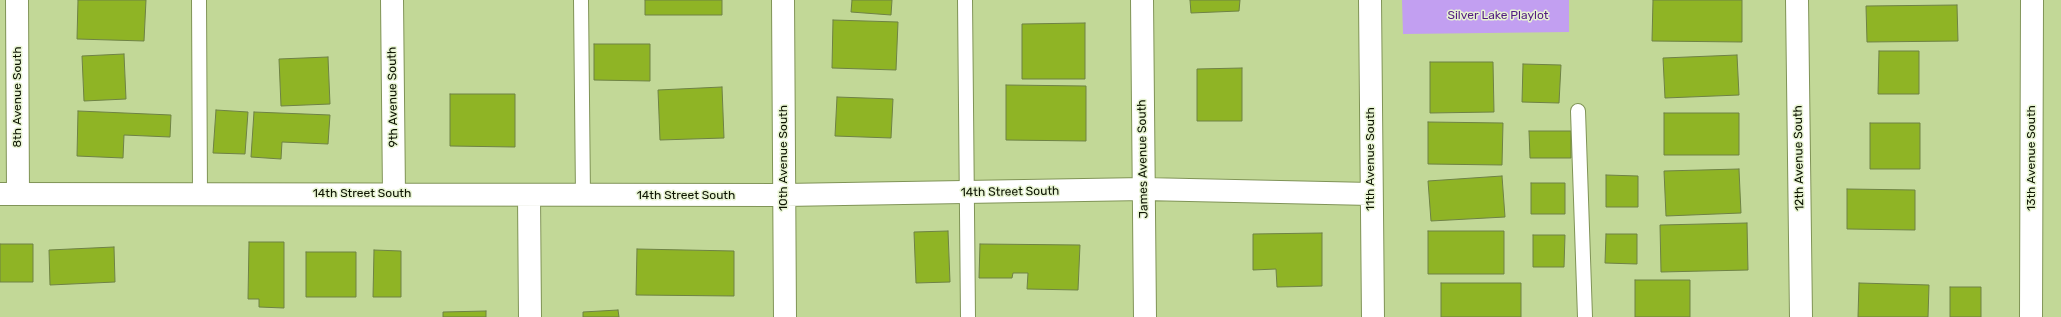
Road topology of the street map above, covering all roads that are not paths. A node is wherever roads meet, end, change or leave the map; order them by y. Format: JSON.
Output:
{"nodes":[{"id":1,"x":17,"y":0,"type":"edge"},
{"id":2,"x":198,"y":0,"type":"edge"},
{"id":3,"x":392,"y":0,"type":"edge"},
{"id":4,"x":581,"y":0,"type":"edge"},
{"id":5,"x":783,"y":0,"type":"edge"},
{"id":6,"x":965,"y":0,"type":"edge"},
{"id":7,"x":1142,"y":0,"type":"edge"},
{"id":8,"x":1370,"y":0,"type":"edge"},
{"id":9,"x":1797,"y":0,"type":"edge"},
{"id":10,"x":2032,"y":0,"type":"edge"},
{"id":11,"x":1578,"y":112,"type":"dead end"},
{"id":12,"x":1144,"y":190,"type":"junction"},
{"id":13,"x":967,"y":192,"type":"junction"},
{"id":14,"x":9,"y":194,"type":"edge"},
{"id":15,"x":200,"y":194,"type":"junction"},
{"id":16,"x":394,"y":194,"type":"junction"},
{"id":17,"x":1371,"y":194,"type":"junction"},
{"id":18,"x":784,"y":195,"type":"junction"},
{"id":19,"x":529,"y":196,"type":"junction"},
{"id":20,"x":582,"y":196,"type":"junction"},
{"id":21,"x":530,"y":317,"type":"edge"},
{"id":22,"x":785,"y":317,"type":"edge"},
{"id":23,"x":968,"y":317,"type":"edge"},
{"id":24,"x":1145,"y":317,"type":"edge"},
{"id":25,"x":1373,"y":317,"type":"edge"},
{"id":26,"x":1585,"y":317,"type":"edge"},
{"id":27,"x":1801,"y":317,"type":"edge"},
{"id":28,"x":2031,"y":317,"type":"edge"}],
"edges":[{"from":1,"to":14,"type":"street","name":"8th Avenue South"},
{"from":2,"to":15,"type":"lane"},
{"from":3,"to":16,"type":"street","name":"9th Avenue South"},
{"from":4,"to":20,"type":"lane"},
{"from":5,"to":18,"type":"street","name":"10th Avenue South"},
{"from":6,"to":13,"type":"lane"},
{"from":7,"to":12,"type":"street","name":"James Avenue South"},
{"from":8,"to":17,"type":"street","name":"11th Avenue South"},
{"from":9,"to":27,"type":"street","name":"12th Avenue South"},
{"from":10,"to":28,"type":"street","name":"13th Avenue South"},
{"from":11,"to":26,"type":"lane"},
{"from":12,"to":13,"type":"street","name":"14th Street South"},
{"from":12,"to":17,"type":"street","name":"14th Street South"},
{"from":12,"to":24,"type":"street","name":"James Avenue South"},
{"from":13,"to":18,"type":"street","name":"14th Street South"},
{"from":13,"to":23,"type":"lane"},
{"from":14,"to":15,"type":"street","name":"14th Street South"},
{"from":15,"to":16,"type":"street","name":"14th Street South"},
{"from":16,"to":19,"type":"street","name":"14th Street South"},
{"from":17,"to":25,"type":"street","name":"11th Avenue South"},
{"from":18,"to":20,"type":"street","name":"14th Street South"},
{"from":18,"to":22,"type":"street","name":"10th Avenue South"},
{"from":19,"to":20,"type":"street","name":"14th Street South"},
{"from":19,"to":21,"type":"street"}]}
